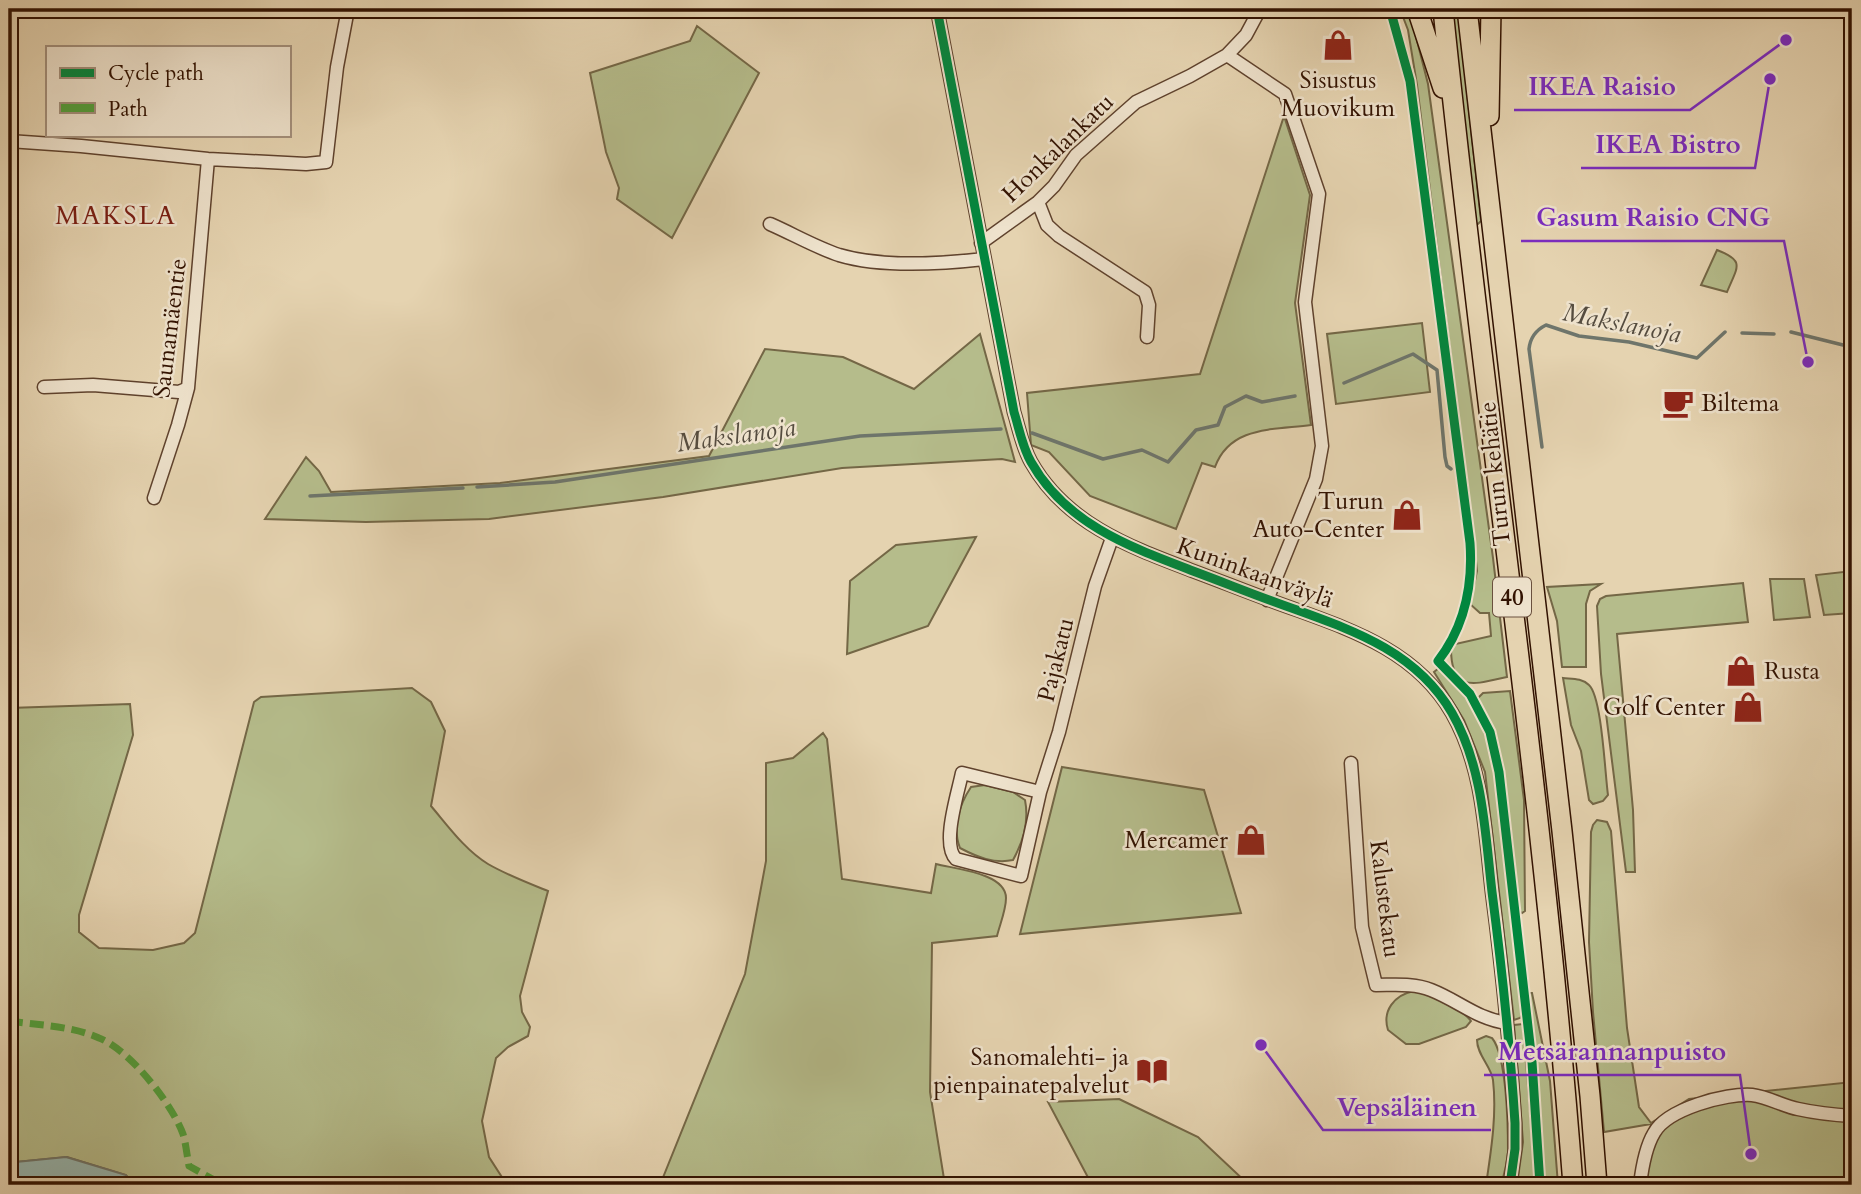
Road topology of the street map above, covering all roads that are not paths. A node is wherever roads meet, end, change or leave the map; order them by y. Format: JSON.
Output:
{"nodes":[{"id":1,"x":348,"y":9,"type":"edge"},
{"id":2,"x":937,"y":9,"type":"edge"},
{"id":3,"x":1260,"y":9,"type":"edge"},
{"id":4,"x":1417,"y":9,"type":"edge"},
{"id":5,"x":1443,"y":9,"type":"edge"},
{"id":6,"x":1467,"y":9,"type":"edge"},
{"id":7,"x":1491,"y":9,"type":"edge"},
{"id":8,"x":1227,"y":55,"type":"junction"},
{"id":9,"x":1455,"y":124,"type":"junction"},
{"id":10,"x":9,"y":141,"type":"edge"},
{"id":11,"x":208,"y":159,"type":"junction"},
{"id":12,"x":1487,"y":184,"type":"junction"},
{"id":13,"x":1038,"y":202,"type":"junction"},
{"id":14,"x":770,"y":224,"type":"dead end"},
{"id":15,"x":981,"y":243,"type":"junction"},
{"id":16,"x":984,"y":259,"type":"junction"},
{"id":17,"x":1147,"y":337,"type":"dead end"},
{"id":18,"x":44,"y":387,"type":"dead end"},
{"id":19,"x":188,"y":388,"type":"junction"},
{"id":20,"x":154,"y":498,"type":"dead end"},
{"id":21,"x":1112,"y":538,"type":"junction"},
{"id":22,"x":1268,"y":600,"type":"junction"},
{"id":23,"x":1351,"y":763,"type":"dead end"},
{"id":24,"x":1040,"y":792,"type":"junction"},
{"id":25,"x":1507,"y":1023,"type":"junction"},
{"id":26,"x":1852,"y":1116,"type":"edge"},
{"id":27,"x":1510,"y":1185,"type":"edge"},
{"id":28,"x":1573,"y":1185,"type":"edge"},
{"id":29,"x":1597,"y":1185,"type":"edge"},
{"id":30,"x":1640,"y":1185,"type":"edge"}],
"edges":[{"from":1,"to":11,"type":"street"},
{"from":2,"to":15,"type":"street","name":"Kuninkaanväylä"},
{"from":3,"to":8,"type":"street","name":"Honkalankatu"},
{"from":4,"to":9,"type":"highway"},
{"from":5,"to":9,"type":"highway","name":"Turun kehätie","number":"40"},
{"from":6,"to":12,"type":"highway","name":"Turun kehätie","number":"40"},
{"from":7,"to":12,"type":"highway"},
{"from":8,"to":13,"type":"street","name":"Honkalankatu"},
{"from":8,"to":22,"type":"street"},
{"from":9,"to":28,"type":"highway","name":"Turun kehätie","number":"40"},
{"from":10,"to":11,"type":"street"},
{"from":11,"to":19,"type":"street","name":"Saunamäentie"},
{"from":12,"to":29,"type":"highway","name":"Turun kehätie","number":"40"},
{"from":13,"to":15,"type":"street","name":"Honkalankatu"},
{"from":13,"to":17,"type":"street"},
{"from":14,"to":16,"type":"street"},
{"from":15,"to":16,"type":"street","name":"Kuninkaanväylä"},
{"from":16,"to":21,"type":"street","name":"Kuninkaanväylä"},
{"from":18,"to":19,"type":"street"},
{"from":19,"to":20,"type":"street","name":"Saunamäentie"},
{"from":21,"to":22,"type":"street","name":"Kuninkaanväylä"},
{"from":21,"to":24,"type":"street","name":"Pajakatu"},
{"from":22,"to":25,"type":"street","name":"Kuninkaanväylä"},
{"from":23,"to":25,"type":"street","name":"Kalustekatu"},
{"from":24,"to":24,"type":"street","name":"Pajakatu"},
{"from":25,"to":27,"type":"street","name":"Kuninkaanväylä"},
{"from":26,"to":30,"type":"street"}]}
